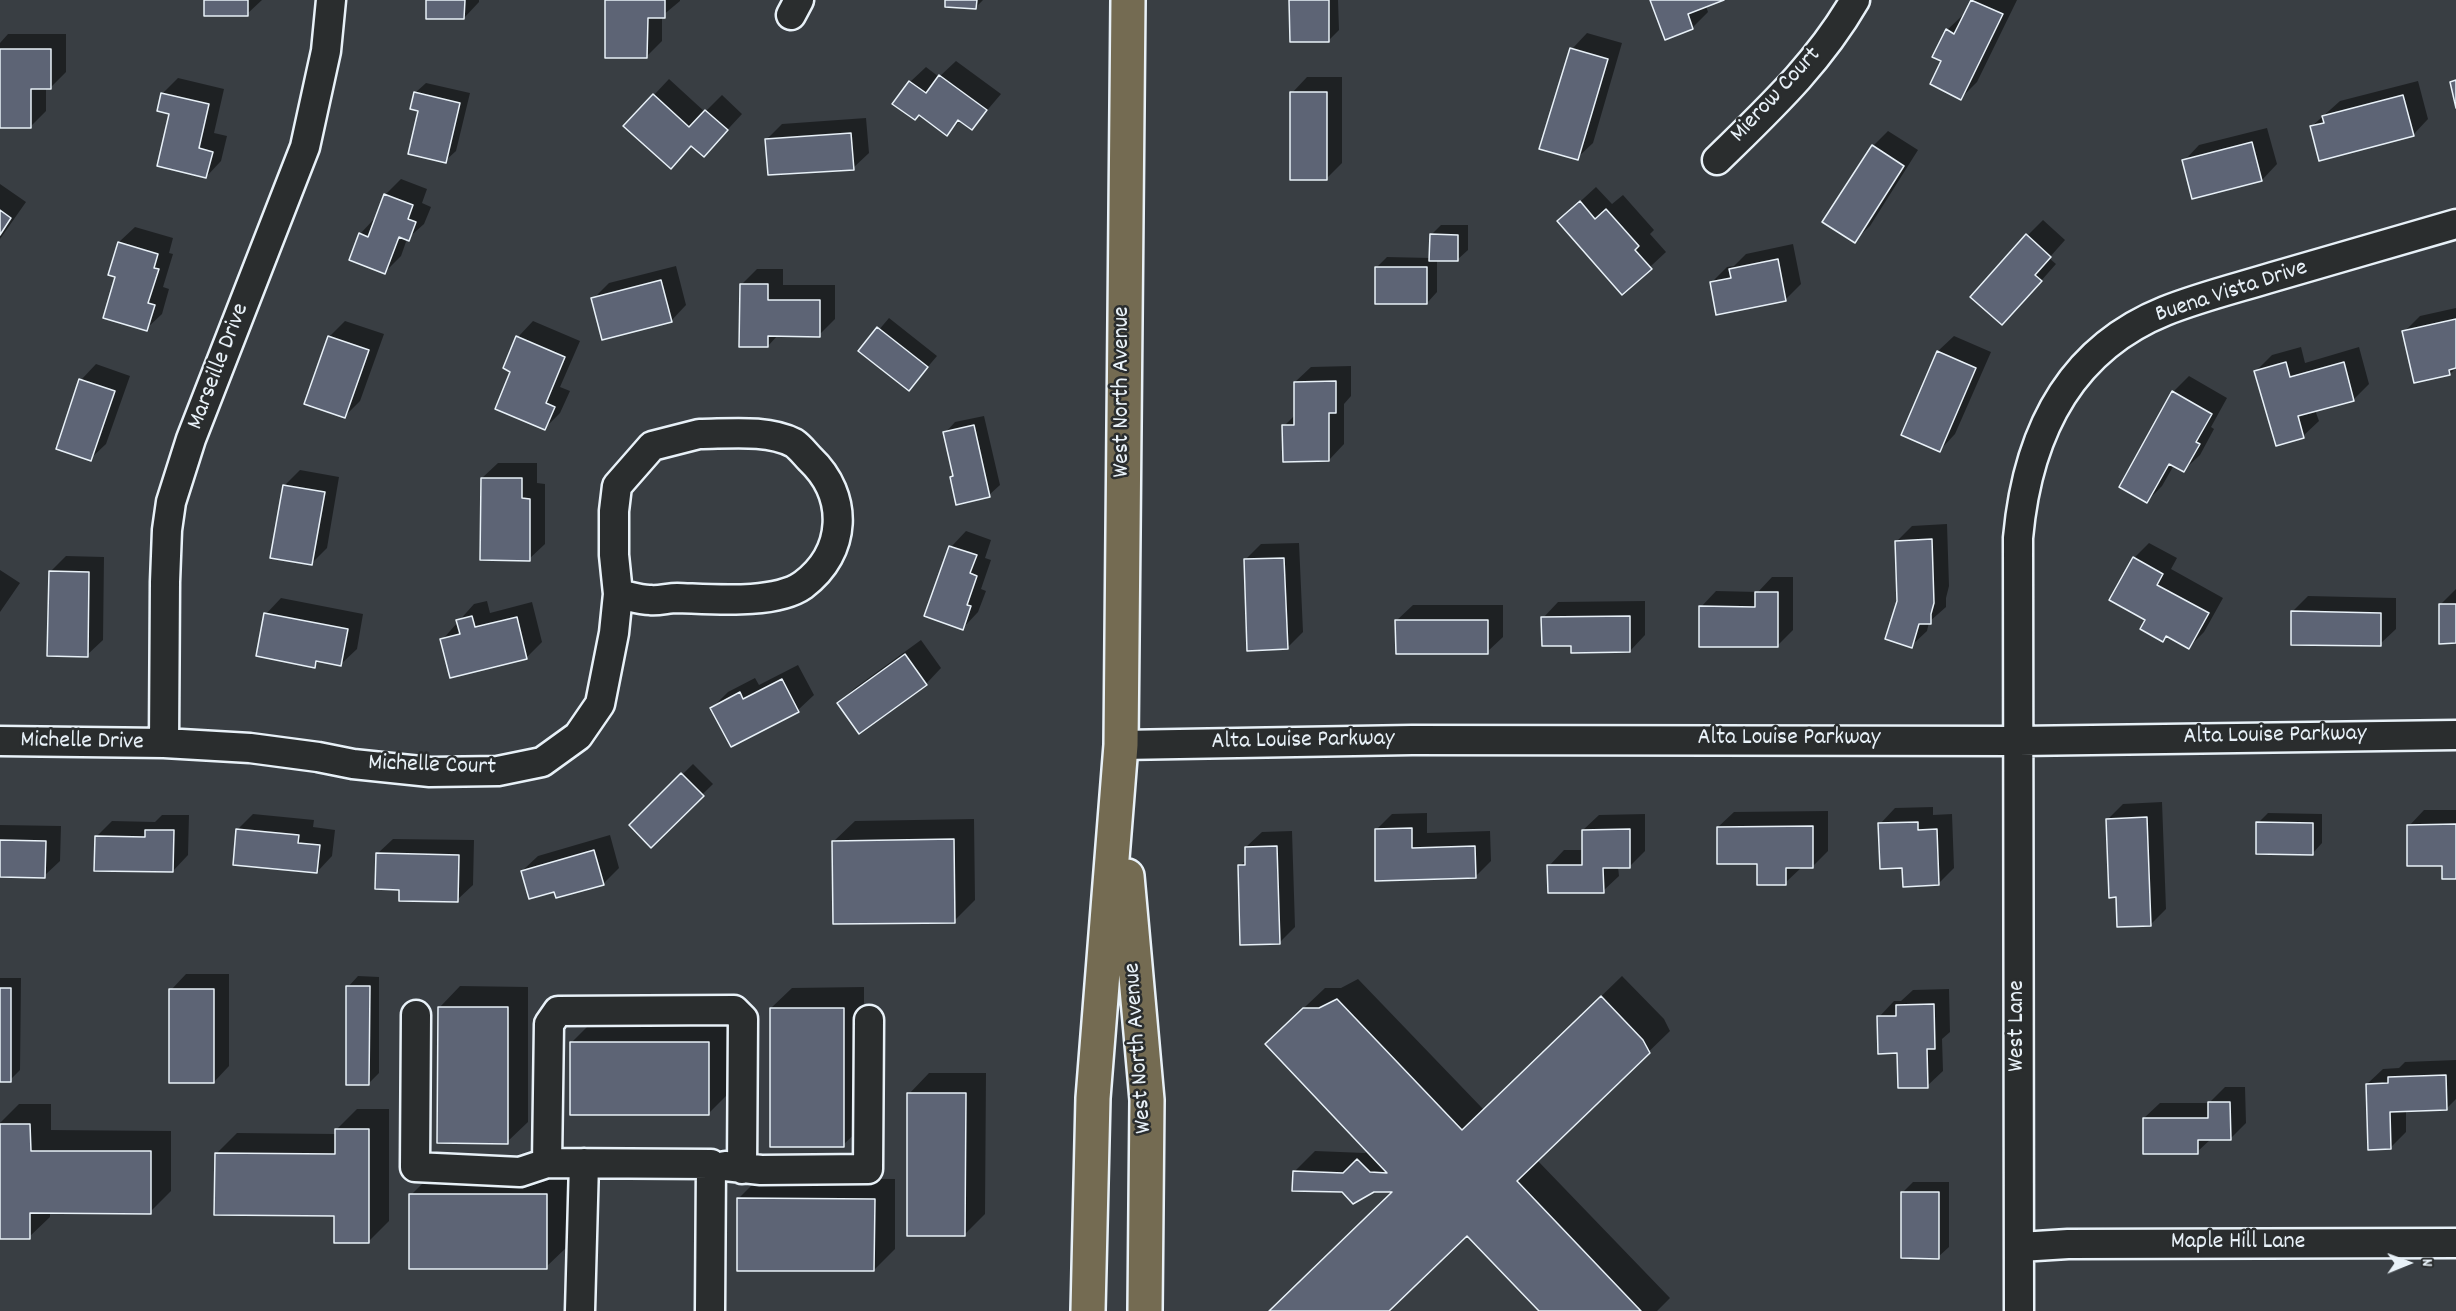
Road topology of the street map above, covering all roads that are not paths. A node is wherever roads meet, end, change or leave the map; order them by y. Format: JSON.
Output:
{"nodes":[{"id":1,"x":331,"y":0,"type":"edge"},
{"id":2,"x":1128,"y":0,"type":"edge"},
{"id":3,"x":1855,"y":0,"type":"edge"},
{"id":4,"x":1717,"y":160,"type":"dead end"},
{"id":5,"x":2456,"y":224,"type":"edge"},
{"id":6,"x":618,"y":594,"type":"junction"},
{"id":7,"x":2456,"y":735,"type":"edge"},
{"id":8,"x":0,"y":741,"type":"edge"},
{"id":9,"x":2019,"y":741,"type":"junction"},
{"id":10,"x":164,"y":743,"type":"junction"},
{"id":11,"x":1121,"y":745,"type":"junction"},
{"id":12,"x":1119,"y":785,"type":"junction"},
{"id":13,"x":416,"y":1015,"type":"dead end"},
{"id":14,"x":869,"y":1020,"type":"dead end"},
{"id":15,"x":547,"y":1163,"type":"junction"},
{"id":16,"x":584,"y":1163,"type":"junction"},
{"id":17,"x":711,"y":1164,"type":"junction"},
{"id":18,"x":742,"y":1169,"type":"junction"},
{"id":19,"x":2456,"y":1243,"type":"edge"},
{"id":20,"x":2020,"y":1248,"type":"junction"},
{"id":21,"x":580,"y":1311,"type":"edge"},
{"id":22,"x":710,"y":1311,"type":"edge"},
{"id":23,"x":1088,"y":1311,"type":"edge"},
{"id":24,"x":1145,"y":1311,"type":"edge"},
{"id":25,"x":2019,"y":1311,"type":"edge"}],
"edges":[{"from":1,"to":10,"type":"street","name":"Marseille Drive"},
{"from":2,"to":11,"type":"main road","name":"West North Avenue"},
{"from":3,"to":4,"type":"street","name":"Mierow Court"},
{"from":5,"to":9,"type":"street","name":"Buena Vista Drive"},
{"from":6,"to":6,"type":"street","name":"Michelle Court"},
{"from":6,"to":10,"type":"street","name":"Michelle Court"},
{"from":7,"to":9,"type":"street","name":"Alta Louise Parkway"},
{"from":8,"to":10,"type":"street","name":"Michelle Drive"},
{"from":9,"to":11,"type":"street","name":"Alta Louise Parkway"},
{"from":9,"to":20,"type":"street","name":"West Lane"},
{"from":11,"to":12,"type":"main road","name":"West North Avenue"},
{"from":12,"to":23,"type":"main road","name":"West North Avenue"},
{"from":12,"to":24,"type":"main road","name":"West North Avenue"},
{"from":13,"to":15,"type":"street"},
{"from":14,"to":18,"type":"street"},
{"from":15,"to":16,"type":"street"},
{"from":15,"to":18,"type":"street"},
{"from":16,"to":17,"type":"street"},
{"from":16,"to":21,"type":"street"},
{"from":17,"to":18,"type":"street"},
{"from":17,"to":22,"type":"street"},
{"from":19,"to":20,"type":"street","name":"Maple Hill Lane"},
{"from":20,"to":25,"type":"street","name":"West Lane"}]}
